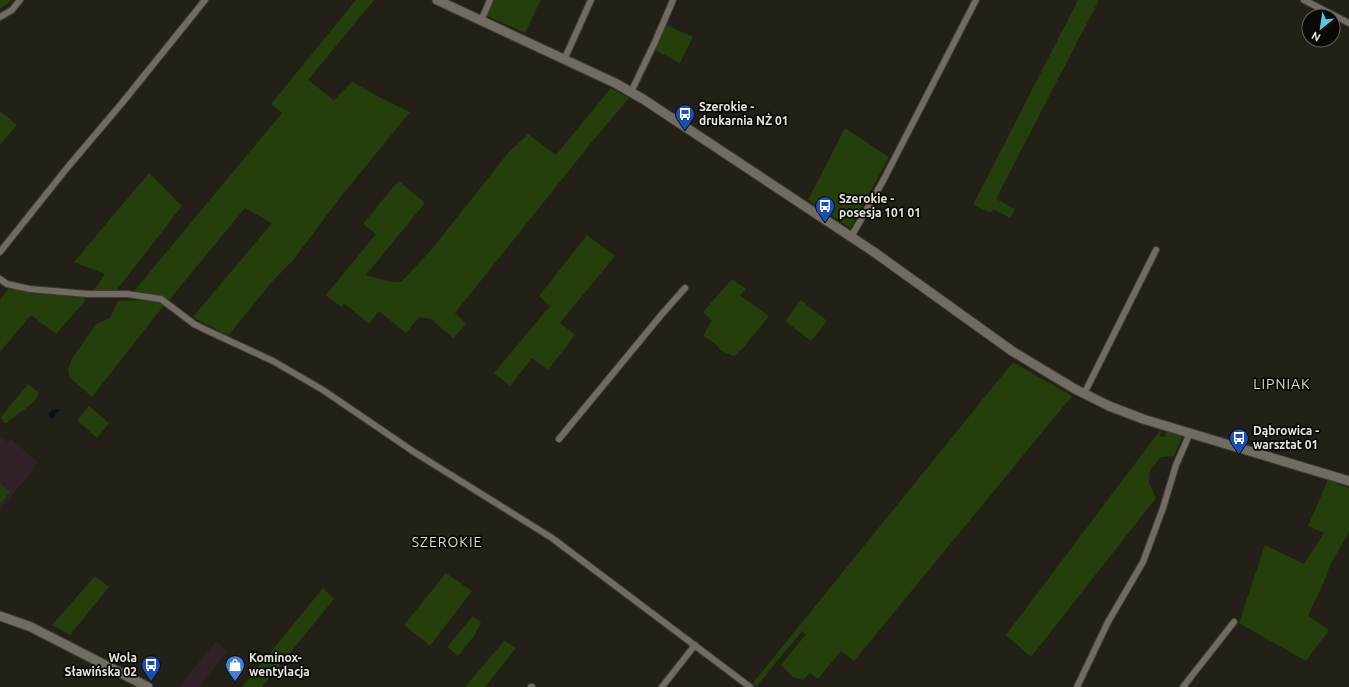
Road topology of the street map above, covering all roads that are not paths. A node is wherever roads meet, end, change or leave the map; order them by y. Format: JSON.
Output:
{"nodes":[{"id":1,"x":20,"y":0,"type":"edge"},
{"id":2,"x":205,"y":0,"type":"edge"},
{"id":3,"x":437,"y":0,"type":"edge"},
{"id":4,"x":490,"y":0,"type":"edge"},
{"id":5,"x":590,"y":0,"type":"edge"},
{"id":6,"x":673,"y":0,"type":"edge"},
{"id":7,"x":976,"y":0,"type":"edge"},
{"id":8,"x":1304,"y":0,"type":"edge"},
{"id":9,"x":448,"y":2,"type":"edge"},
{"id":10,"x":0,"y":17,"type":"edge"},
{"id":11,"x":481,"y":21,"type":"junction"},
{"id":12,"x":1349,"y":23,"type":"edge"},
{"id":13,"x":564,"y":60,"type":"junction"},
{"id":14,"x":631,"y":92,"type":"junction"},
{"id":15,"x":851,"y":237,"type":"junction"},
{"id":16,"x":1156,"y":250,"type":"dead end"},
{"id":17,"x":0,"y":252,"type":"edge"},
{"id":18,"x":0,"y":279,"type":"edge"},
{"id":19,"x":686,"y":288,"type":"dead end"},
{"id":20,"x":1084,"y":394,"type":"junction"},
{"id":21,"x":1190,"y":433,"type":"junction"},
{"id":22,"x":559,"y":439,"type":"dead end"},
{"id":23,"x":1349,"y":482,"type":"edge"},
{"id":24,"x":0,"y":616,"type":"edge"},
{"id":25,"x":1234,"y":622,"type":"dead end"},
{"id":26,"x":695,"y":645,"type":"junction"},
{"id":27,"x":148,"y":687,"type":"edge"},
{"id":28,"x":662,"y":687,"type":"edge"},
{"id":29,"x":750,"y":687,"type":"edge"},
{"id":30,"x":1077,"y":687,"type":"edge"},
{"id":31,"x":1183,"y":687,"type":"edge"}],
"edges":[{"from":1,"to":10,"type":"street"},
{"from":2,"to":17,"type":"street"},
{"from":3,"to":9,"type":"street"},
{"from":4,"to":11,"type":"street"},
{"from":5,"to":13,"type":"street"},
{"from":6,"to":14,"type":"street"},
{"from":7,"to":15,"type":"street"},
{"from":8,"to":12,"type":"street"},
{"from":9,"to":11,"type":"street"},
{"from":11,"to":13,"type":"street"},
{"from":13,"to":14,"type":"street"},
{"from":14,"to":15,"type":"street"},
{"from":15,"to":20,"type":"street"},
{"from":16,"to":20,"type":"street"},
{"from":18,"to":26,"type":"street"},
{"from":19,"to":22,"type":"street"},
{"from":20,"to":21,"type":"street"},
{"from":21,"to":23,"type":"street"},
{"from":21,"to":30,"type":"street"},
{"from":24,"to":27,"type":"street"},
{"from":25,"to":31,"type":"street"},
{"from":26,"to":28,"type":"street"},
{"from":26,"to":29,"type":"street"}]}
